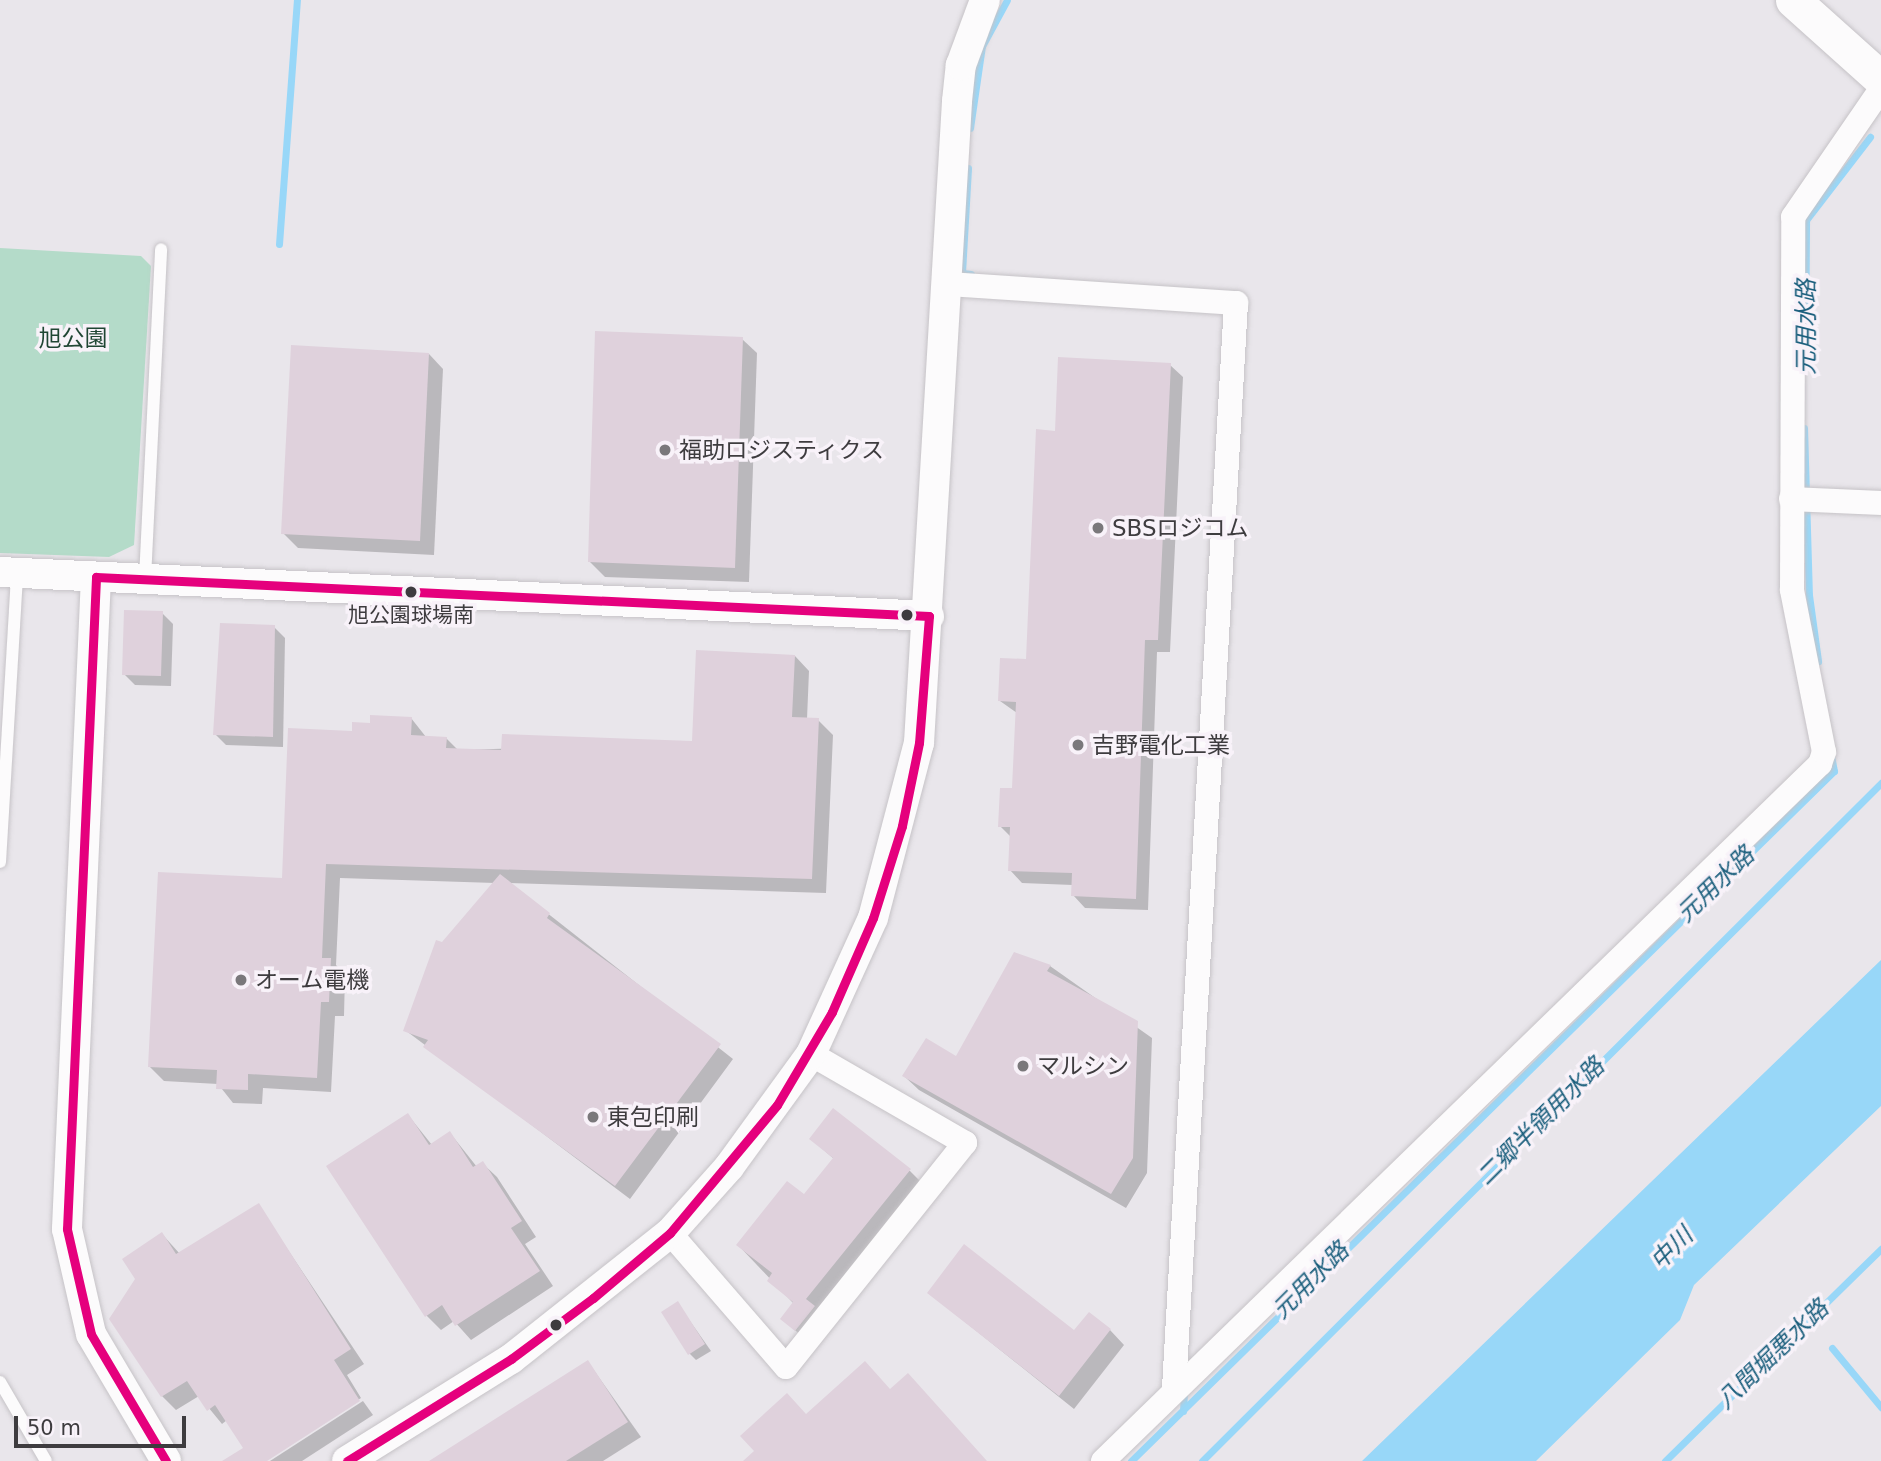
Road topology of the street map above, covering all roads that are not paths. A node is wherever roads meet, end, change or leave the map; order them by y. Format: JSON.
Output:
{"nodes":[{"id":1,"x":985,"y":0,"type":"edge"},
{"id":2,"x":1793,"y":0,"type":"edge"},
{"id":3,"x":1881,"y":79,"type":"edge"},
{"id":4,"x":1881,"y":89,"type":"edge"},
{"id":5,"x":161,"y":249,"type":"dead end"},
{"id":6,"x":949,"y":284,"type":"junction"},
{"id":7,"x":1791,"y":499,"type":"junction"},
{"id":8,"x":1881,"y":503,"type":"edge"},
{"id":9,"x":8,"y":573,"type":"edge"},
{"id":10,"x":96,"y":577,"type":"junction"},
{"id":11,"x":145,"y":579,"type":"junction"},
{"id":12,"x":929,"y":616,"type":"junction"},
{"id":13,"x":0,"y":862,"type":"edge"},
{"id":14,"x":811,"y":1054,"type":"junction"},
{"id":15,"x":670,"y":1233,"type":"junction"},
{"id":16,"x":0,"y":1382,"type":"edge"},
{"id":17,"x":1174,"y":1389,"type":"junction"},
{"id":18,"x":46,"y":1461,"type":"edge"},
{"id":19,"x":166,"y":1461,"type":"edge"},
{"id":20,"x":347,"y":1461,"type":"edge"},
{"id":21,"x":1103,"y":1461,"type":"edge"}],
"edges":[{"from":1,"to":6,"type":"street"},
{"from":2,"to":3,"type":"main road"},
{"from":4,"to":7,"type":"street"},
{"from":5,"to":11,"type":"lane"},
{"from":6,"to":12,"type":"street"},
{"from":6,"to":17,"type":"street"},
{"from":7,"to":8,"type":"street"},
{"from":7,"to":17,"type":"street"},
{"from":9,"to":10,"type":"street"},
{"from":9,"to":13,"type":"lane"},
{"from":10,"to":11,"type":"street"},
{"from":10,"to":19,"type":"street"},
{"from":11,"to":12,"type":"street"},
{"from":12,"to":14,"type":"street"},
{"from":14,"to":15,"type":"street"},
{"from":14,"to":15,"type":"street"},
{"from":15,"to":20,"type":"street"},
{"from":16,"to":18,"type":"lane"},
{"from":17,"to":21,"type":"street"}]}
